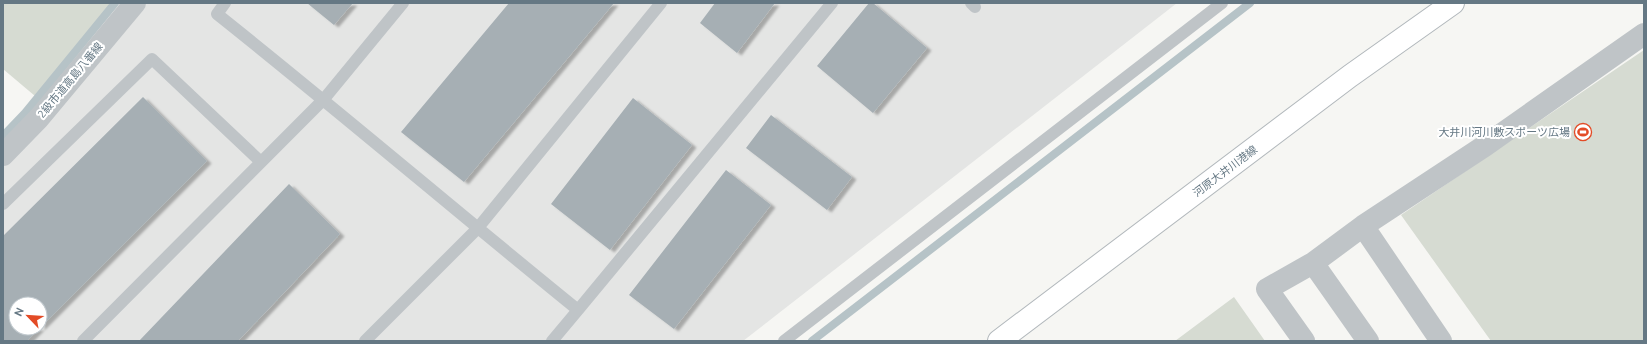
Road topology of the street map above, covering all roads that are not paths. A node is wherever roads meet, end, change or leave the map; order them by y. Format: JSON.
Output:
{"nodes":[{"id":1,"x":135,"y":3,"type":"edge"},
{"id":2,"x":226,"y":3,"type":"edge"},
{"id":3,"x":403,"y":3,"type":"edge"},
{"id":4,"x":661,"y":3,"type":"edge"},
{"id":5,"x":832,"y":3,"type":"edge"},
{"id":6,"x":1222,"y":3,"type":"edge"},
{"id":7,"x":1453,"y":3,"type":"edge"},
{"id":8,"x":1644,"y":34,"type":"edge"},
{"id":9,"x":324,"y":99,"type":"junction"},
{"id":10,"x":3,"y":155,"type":"edge"},
{"id":11,"x":261,"y":162,"type":"junction"},
{"id":12,"x":3,"y":204,"type":"edge"},
{"id":13,"x":1363,"y":226,"type":"junction"},
{"id":14,"x":477,"y":229,"type":"junction"},
{"id":15,"x":1313,"y":263,"type":"junction"},
{"id":16,"x":578,"y":310,"type":"junction"},
{"id":17,"x":83,"y":341,"type":"edge"},
{"id":18,"x":365,"y":341,"type":"edge"},
{"id":19,"x":552,"y":341,"type":"edge"},
{"id":20,"x":784,"y":341,"type":"edge"},
{"id":21,"x":999,"y":341,"type":"edge"},
{"id":22,"x":1304,"y":341,"type":"edge"},
{"id":23,"x":1368,"y":341,"type":"edge"},
{"id":24,"x":1441,"y":341,"type":"edge"}],
"edges":[{"from":1,"to":10,"type":"street","name":"2級市道高島八番線"},
{"from":2,"to":9,"type":"lane"},
{"from":3,"to":9,"type":"lane"},
{"from":4,"to":14,"type":"lane"},
{"from":5,"to":16,"type":"lane"},
{"from":6,"to":20,"type":"lane"},
{"from":7,"to":21,"type":"main road","name":"河原大井川港線"},
{"from":8,"to":13,"type":"street"},
{"from":9,"to":11,"type":"lane"},
{"from":9,"to":14,"type":"lane"},
{"from":11,"to":12,"type":"lane"},
{"from":11,"to":17,"type":"lane"},
{"from":13,"to":15,"type":"street"},
{"from":13,"to":24,"type":"street"},
{"from":14,"to":16,"type":"lane"},
{"from":14,"to":18,"type":"lane"},
{"from":15,"to":22,"type":"street"},
{"from":15,"to":23,"type":"street"},
{"from":16,"to":19,"type":"lane"}]}
